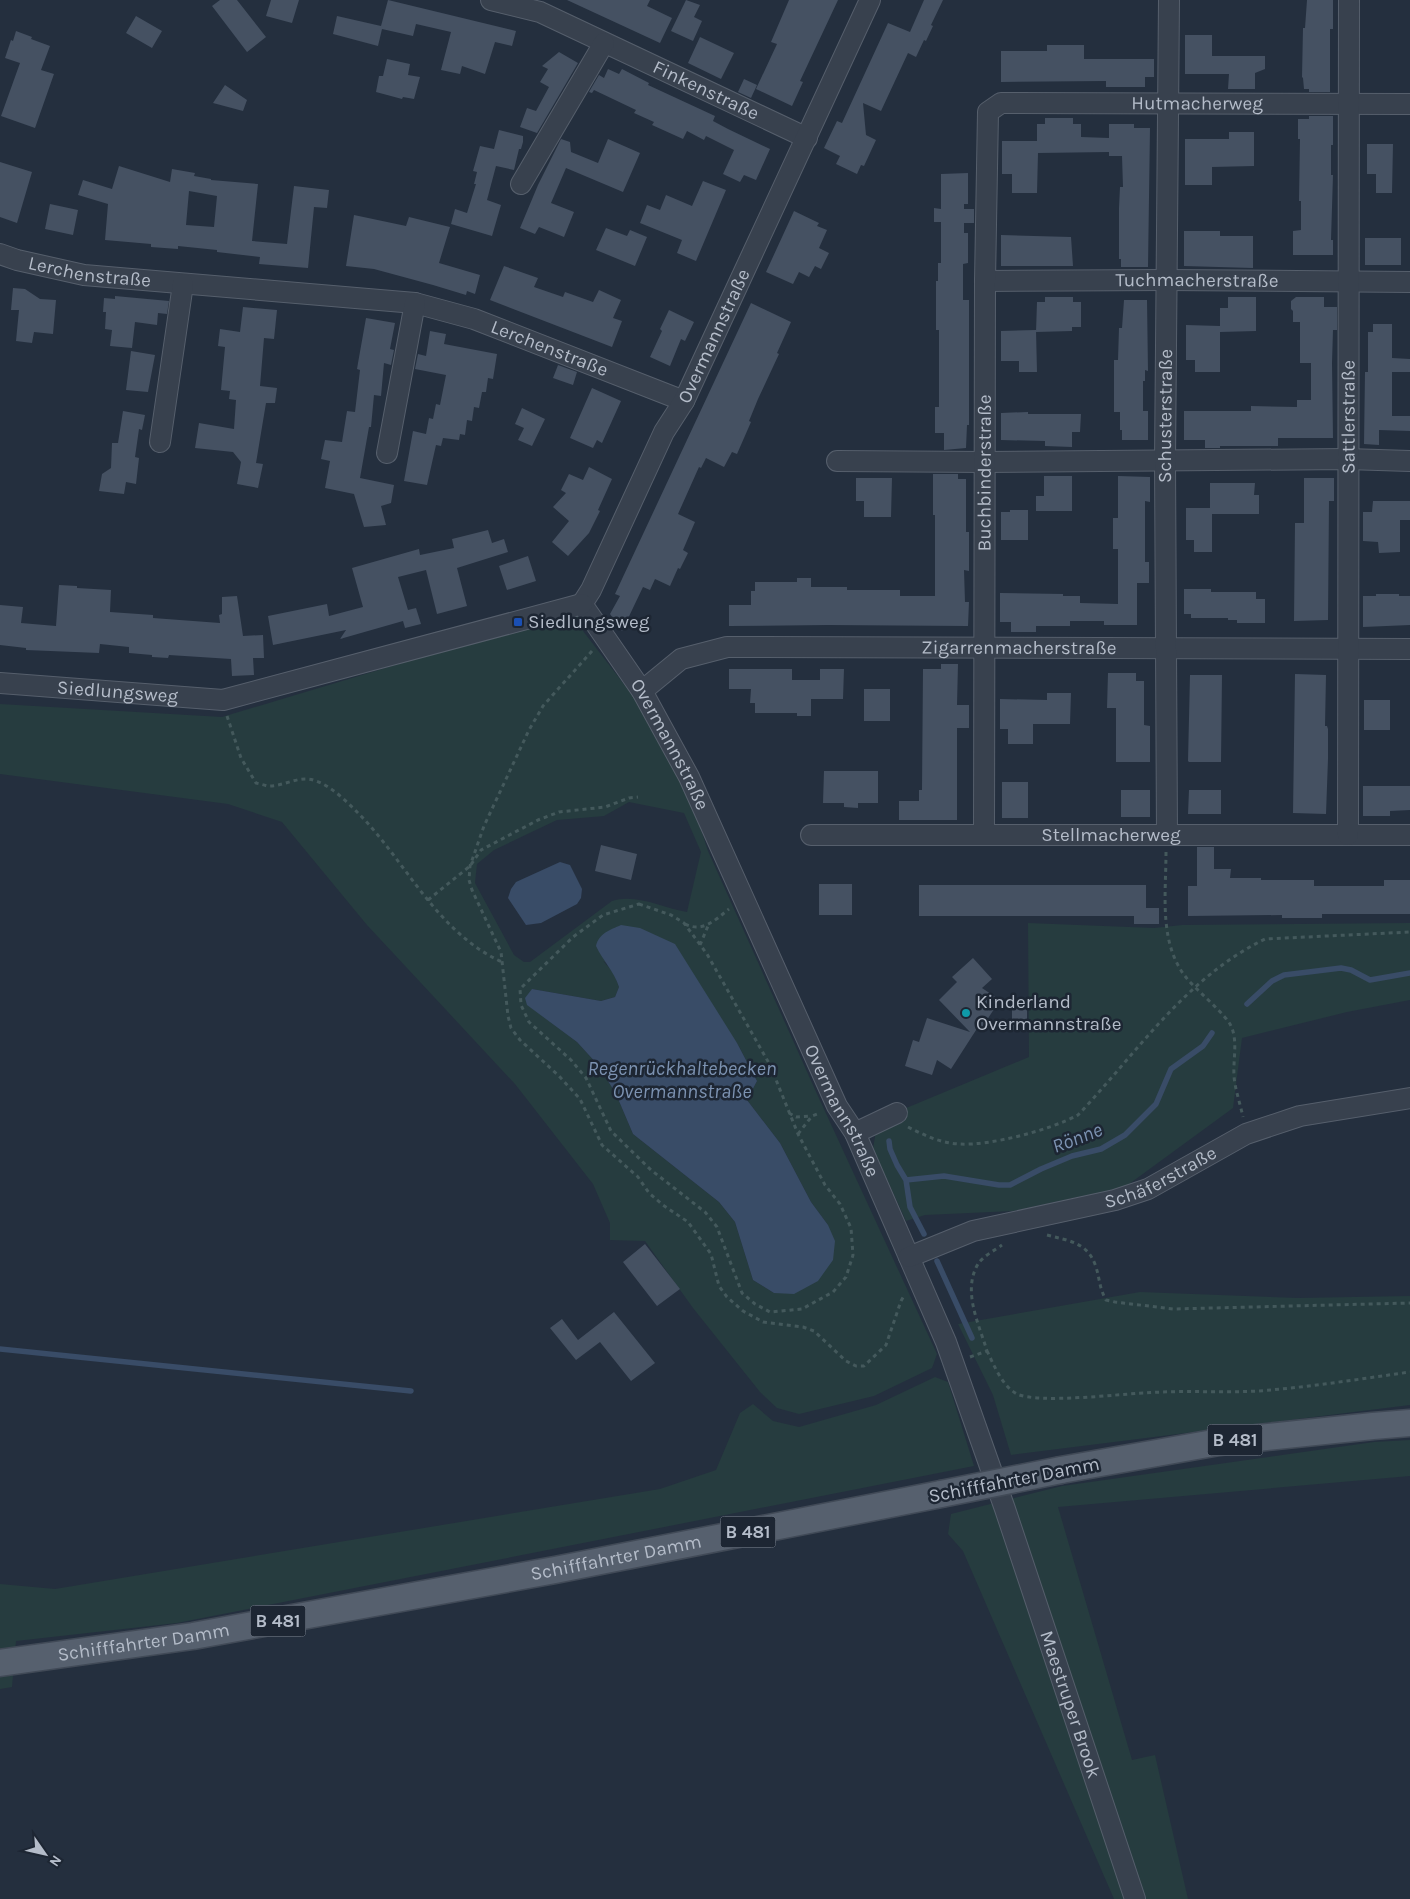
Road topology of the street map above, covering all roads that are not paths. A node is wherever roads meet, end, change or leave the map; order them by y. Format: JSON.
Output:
{"nodes":[{"id":1,"x":491,"y":0,"type":"edge"},
{"id":2,"x":870,"y":0,"type":"edge"},
{"id":3,"x":1168,"y":0,"type":"edge"},
{"id":4,"x":1349,"y":0,"type":"edge"},
{"id":5,"x":604,"y":43,"type":"junction"},
{"id":6,"x":1168,"y":103,"type":"junction"},
{"id":7,"x":1349,"y":104,"type":"junction"},
{"id":8,"x":1410,"y":104,"type":"edge"},
{"id":9,"x":988,"y":112,"type":"joint"},
{"id":10,"x":807,"y":138,"type":"junction"},
{"id":11,"x":521,"y":184,"type":"dead end"},
{"id":12,"x":0,"y":254,"type":"edge"},
{"id":13,"x":1166,"y":280,"type":"junction"},
{"id":14,"x":985,"y":281,"type":"junction"},
{"id":15,"x":1349,"y":281,"type":"junction"},
{"id":16,"x":1410,"y":282,"type":"edge"},
{"id":17,"x":183,"y":284,"type":"junction"},
{"id":18,"x":415,"y":303,"type":"junction"},
{"id":19,"x":684,"y":401,"type":"junction"},
{"id":20,"x":160,"y":442,"type":"dead end"},
{"id":21,"x":388,"y":453,"type":"dead end"},
{"id":22,"x":1347,"y":459,"type":"junction"},
{"id":23,"x":837,"y":461,"type":"dead end"},
{"id":24,"x":1165,"y":461,"type":"junction"},
{"id":25,"x":1410,"y":461,"type":"edge"},
{"id":26,"x":985,"y":462,"type":"junction"},
{"id":27,"x":582,"y":604,"type":"junction"},
{"id":28,"x":984,"y":648,"type":"junction"},
{"id":29,"x":1348,"y":648,"type":"junction"},
{"id":30,"x":1166,"y":649,"type":"junction"},
{"id":31,"x":1410,"y":649,"type":"edge"},
{"id":32,"x":0,"y":683,"type":"edge"},
{"id":33,"x":642,"y":691,"type":"junction"},
{"id":34,"x":984,"y":834,"type":"junction"},
{"id":35,"x":1167,"y":834,"type":"junction"},
{"id":36,"x":811,"y":835,"type":"dead end"},
{"id":37,"x":1348,"y":835,"type":"junction"},
{"id":38,"x":1410,"y":835,"type":"edge"},
{"id":39,"x":1410,"y":1098,"type":"edge"},
{"id":40,"x":895,"y":1114,"type":"road end"},
{"id":41,"x":855,"y":1133,"type":"junction"},
{"id":42,"x":909,"y":1257,"type":"junction"},
{"id":43,"x":1410,"y":1424,"type":"edge"},
{"id":44,"x":1005,"y":1509,"type":"joint"},
{"id":45,"x":0,"y":1663,"type":"edge"},
{"id":46,"x":1136,"y":1899,"type":"edge"}],
"edges":[{"from":1,"to":5,"type":"street","name":"Finkenstraße"},
{"from":2,"to":10,"type":"street","name":"Overmannstraße"},
{"from":3,"to":6,"type":"street","name":"Schusterstraße"},
{"from":4,"to":7,"type":"street","name":"Sattlerstraße"},
{"from":5,"to":10,"type":"street","name":"Finkenstraße"},
{"from":5,"to":11,"type":"street"},
{"from":6,"to":7,"type":"street","name":"Hutmacherweg"},
{"from":6,"to":9,"type":"street","name":"Hutmacherweg"},
{"from":6,"to":13,"type":"street","name":"Schusterstraße"},
{"from":7,"to":8,"type":"street","name":"Hutmacherweg"},
{"from":7,"to":15,"type":"street","name":"Sattlerstraße"},
{"from":9,"to":14,"type":"street","name":"Buchbinderstraße"},
{"from":10,"to":19,"type":"street","name":"Overmannstraße"},
{"from":12,"to":17,"type":"street","name":"Lerchenstraße"},
{"from":13,"to":14,"type":"street","name":"Tuchmacherstraße"},
{"from":13,"to":15,"type":"street","name":"Tuchmacherstraße"},
{"from":13,"to":24,"type":"street","name":"Schusterstraße"},
{"from":14,"to":26,"type":"street","name":"Buchbinderstraße"},
{"from":15,"to":16,"type":"street","name":"Tuchmacherstraße"},
{"from":15,"to":22,"type":"street","name":"Sattlerstraße"},
{"from":17,"to":18,"type":"street","name":"Lerchenstraße"},
{"from":17,"to":20,"type":"street"},
{"from":18,"to":19,"type":"street","name":"Lerchenstraße"},
{"from":18,"to":21,"type":"street"},
{"from":19,"to":27,"type":"street","name":"Overmannstraße"},
{"from":22,"to":24,"type":"street"},
{"from":22,"to":25,"type":"street"},
{"from":22,"to":29,"type":"street","name":"Sattlerstraße"},
{"from":23,"to":26,"type":"street"},
{"from":24,"to":26,"type":"street"},
{"from":24,"to":30,"type":"street","name":"Schusterstraße"},
{"from":26,"to":28,"type":"street","name":"Buchbinderstraße"},
{"from":27,"to":32,"type":"street","name":"Siedlungsweg"},
{"from":27,"to":33,"type":"street","name":"Overmannstraße"},
{"from":28,"to":30,"type":"street","name":"Zigarrenmacherstraße"},
{"from":28,"to":33,"type":"street","name":"Zigarrenmacherstraße"},
{"from":28,"to":34,"type":"street","name":"Buchbinderstraße"},
{"from":29,"to":30,"type":"street","name":"Zigarrenmacherstraße"},
{"from":29,"to":31,"type":"street","name":"Zigarrenmacherstraße"},
{"from":29,"to":37,"type":"street","name":"Sattlerstraße"},
{"from":30,"to":35,"type":"street","name":"Schusterstraße"},
{"from":33,"to":41,"type":"street","name":"Overmannstraße"},
{"from":34,"to":35,"type":"street","name":"Stellmacherweg"},
{"from":34,"to":36,"type":"street","name":"Stellmacherweg"},
{"from":35,"to":37,"type":"street","name":"Stellmacherweg"},
{"from":37,"to":38,"type":"street","name":"Stellmacherweg"},
{"from":39,"to":42,"type":"street","name":"Schäferstraße"},
{"from":40,"to":41,"type":"street"},
{"from":41,"to":42,"type":"street","name":"Overmannstraße"},
{"from":42,"to":44,"type":"street","name":"Overmannstraße"},
{"from":43,"to":45,"type":"main road","name":"Schifffahrter Damm","number":"B 481","bridge":true},
{"from":44,"to":46,"type":"street","name":"Maestruper Brook"}]}
